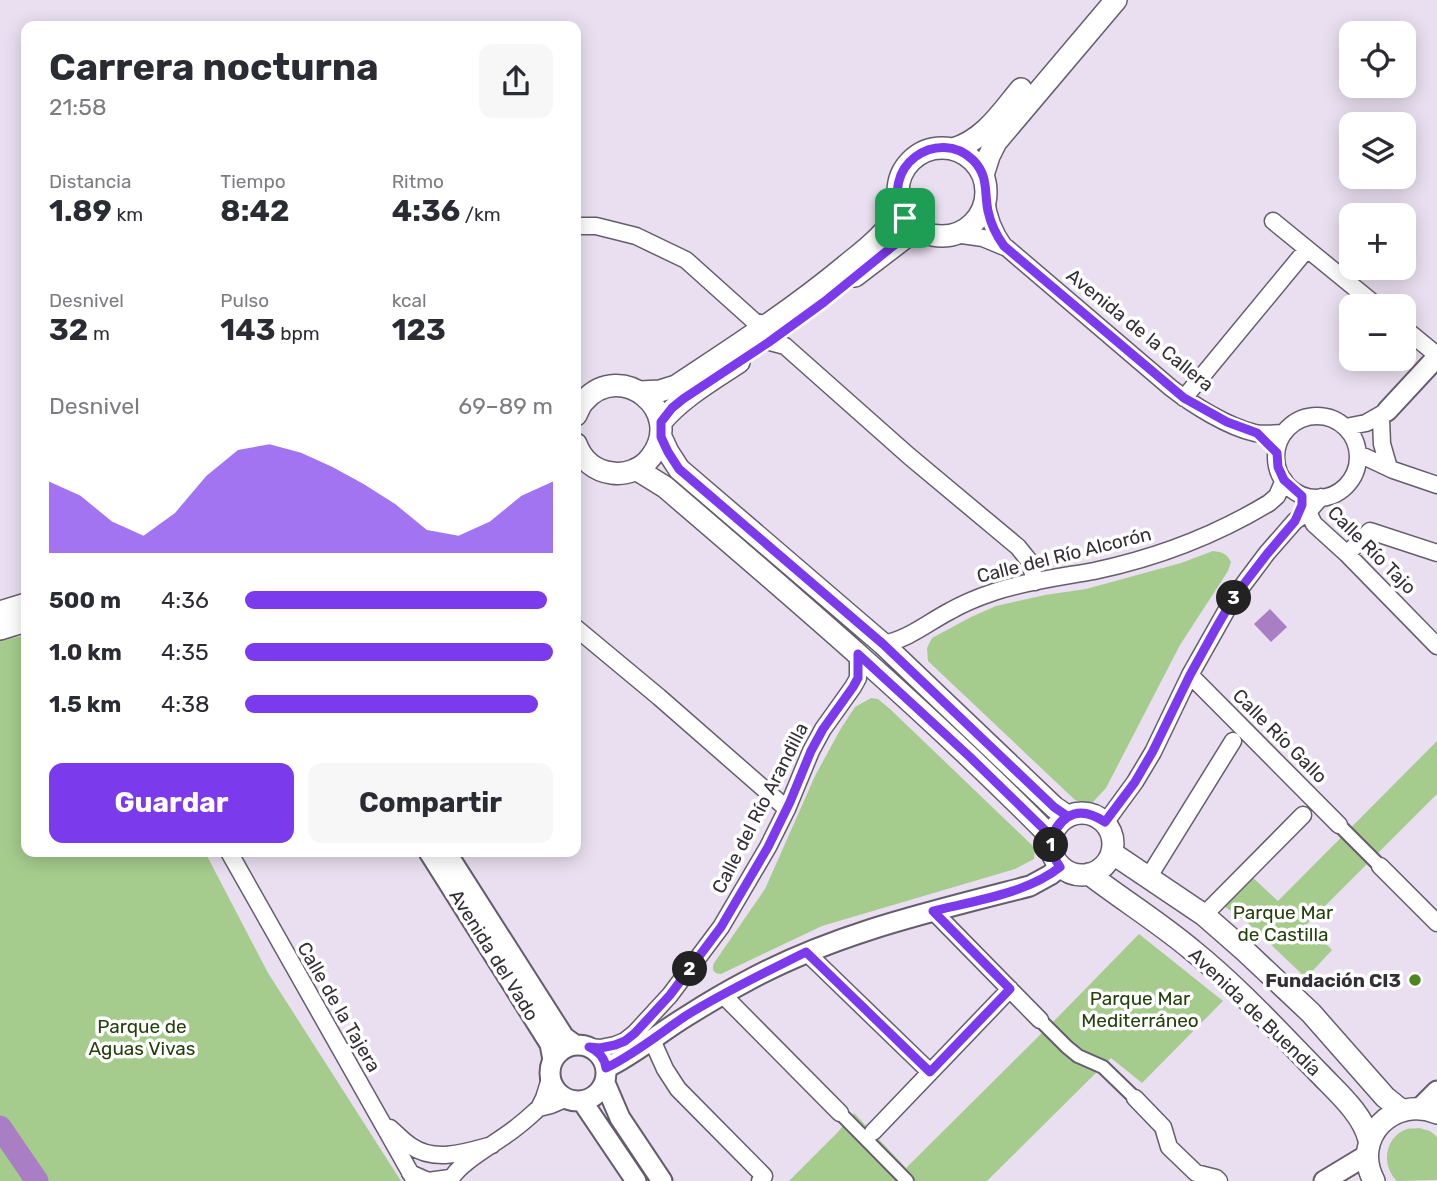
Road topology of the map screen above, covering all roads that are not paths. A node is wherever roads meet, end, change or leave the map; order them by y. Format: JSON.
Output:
{"nodes":[{"id":1,"x":1104,"y":4,"type":"edge"},
{"id":2,"x":953,"y":149,"type":"junction"},
{"id":3,"x":983,"y":175,"type":"junction"},
{"id":4,"x":986,"y":199,"type":"junction"},
{"id":5,"x":900,"y":209,"type":"junction"},
{"id":6,"x":1273,"y":221,"type":"dead end"},
{"id":7,"x":581,"y":226,"type":"edge"},
{"id":8,"x":922,"y":232,"type":"junction"},
{"id":9,"x":955,"y":234,"type":"junction"},
{"id":10,"x":1004,"y":246,"type":"junction"},
{"id":11,"x":1307,"y":249,"type":"junction"},
{"id":12,"x":1362,"y":294,"type":"edge"},
{"id":13,"x":769,"y":334,"type":"junction"},
{"id":14,"x":1416,"y":338,"type":"edge"},
{"id":15,"x":1437,"y":356,"type":"edge"},
{"id":16,"x":640,"y":392,"type":"junction"},
{"id":17,"x":1184,"y":398,"type":"junction"},
{"id":18,"x":581,"y":406,"type":"edge"},
{"id":19,"x":1384,"y":415,"type":"junction"},
{"id":20,"x":1346,"y":427,"type":"junction"},
{"id":21,"x":661,"y":429,"type":"junction"},
{"id":22,"x":1257,"y":433,"type":"junction"},
{"id":23,"x":1283,"y":433,"type":"junction"},
{"id":24,"x":1358,"y":451,"type":"junction"},
{"id":25,"x":1277,"y":453,"type":"junction"},
{"id":26,"x":581,"y":456,"type":"edge"},
{"id":27,"x":636,"y":469,"type":"junction"},
{"id":28,"x":1391,"y":469,"type":"junction"},
{"id":29,"x":1355,"y":472,"type":"junction"},
{"id":30,"x":1284,"y":480,"type":"junction"},
{"id":31,"x":1437,"y":485,"type":"edge"},
{"id":32,"x":1302,"y":496,"type":"junction"},
{"id":33,"x":1321,"y":497,"type":"junction"},
{"id":34,"x":1301,"y":517,"type":"junction"},
{"id":35,"x":1348,"y":554,"type":"junction"},
{"id":36,"x":1437,"y":554,"type":"edge"},
{"id":37,"x":1035,"y":582,"type":"junction"},
{"id":38,"x":21,"y":606,"type":"edge"},
{"id":39,"x":0,"y":612,"type":"edge"},
{"id":40,"x":21,"y":623,"type":"edge"},
{"id":41,"x":0,"y":629,"type":"edge"},
{"id":42,"x":581,"y":632,"type":"edge"},
{"id":43,"x":883,"y":644,"type":"junction"},
{"id":44,"x":1437,"y":646,"type":"edge"},
{"id":45,"x":858,"y":654,"type":"junction"},
{"id":46,"x":1190,"y":675,"type":"junction"},
{"id":47,"x":1233,"y":741,"type":"dead end"},
{"id":48,"x":787,"y":809,"type":"junction"},
{"id":49,"x":1303,"y":815,"type":"dead end"},
{"id":50,"x":1067,"y":816,"type":"junction"},
{"id":51,"x":1105,"y":822,"type":"junction"},
{"id":52,"x":1339,"y":825,"type":"joint"},
{"id":53,"x":1052,"y":837,"type":"junction"},
{"id":54,"x":1112,"y":853,"type":"junction"},
{"id":55,"x":232,"y":857,"type":"edge"},
{"id":56,"x":432,"y":857,"type":"edge"},
{"id":57,"x":449,"y":857,"type":"edge"},
{"id":58,"x":1380,"y":866,"type":"joint"},
{"id":59,"x":1060,"y":867,"type":"junction"},
{"id":60,"x":1089,"y":874,"type":"junction"},
{"id":61,"x":1148,"y":878,"type":"junction"},
{"id":62,"x":933,"y":911,"type":"junction"},
{"id":63,"x":1204,"y":915,"type":"junction"},
{"id":64,"x":1437,"y":923,"type":"edge"},
{"id":65,"x":806,"y":952,"type":"junction"},
{"id":66,"x":1010,"y":989,"type":"junction"},
{"id":67,"x":723,"y":995,"type":"junction"},
{"id":68,"x":1040,"y":1020,"type":"joint"},
{"id":69,"x":652,"y":1040,"type":"junction"},
{"id":70,"x":582,"y":1046,"type":"junction"},
{"id":71,"x":551,"y":1069,"type":"junction"},
{"id":72,"x":930,"y":1072,"type":"junction"},
{"id":73,"x":606,"y":1076,"type":"junction"},
{"id":74,"x":1437,"y":1091,"type":"edge"},
{"id":75,"x":1135,"y":1098,"type":"joint"},
{"id":76,"x":574,"y":1100,"type":"junction"},
{"id":77,"x":539,"y":1108,"type":"junction"},
{"id":78,"x":1419,"y":1110,"type":"edge"},
{"id":79,"x":840,"y":1113,"type":"joint"},
{"id":80,"x":379,"y":1118,"type":"junction"},
{"id":81,"x":869,"y":1135,"type":"junction"},
{"id":82,"x":492,"y":1145,"type":"junction"},
{"id":83,"x":1368,"y":1147,"type":"junction"},
{"id":84,"x":412,"y":1177,"type":"edge"},
{"id":85,"x":450,"y":1179,"type":"edge"},
{"id":86,"x":636,"y":1181,"type":"edge"},
{"id":87,"x":662,"y":1181,"type":"edge"},
{"id":88,"x":760,"y":1181,"type":"edge"},
{"id":89,"x":906,"y":1181,"type":"edge"},
{"id":90,"x":1219,"y":1181,"type":"edge"},
{"id":91,"x":1324,"y":1181,"type":"edge"},
{"id":92,"x":1374,"y":1181,"type":"edge"}],
"edges":[{"from":1,"to":2,"type":"main road"},
{"from":1,"to":3,"type":"main road"},
{"from":2,"to":3,"type":"main road"},
{"from":2,"to":5,"type":"main road"},
{"from":3,"to":4,"type":"main road"},
{"from":4,"to":9,"type":"main road"},
{"from":4,"to":10,"type":"street","name":"Avenida de la Callera"},
{"from":5,"to":8,"type":"main road"},
{"from":5,"to":13,"type":"main road"},
{"from":6,"to":11,"type":"street"},
{"from":7,"to":13,"type":"street"},
{"from":8,"to":9,"type":"main road"},
{"from":8,"to":13,"type":"main road"},
{"from":9,"to":10,"type":"street","name":"Avenida de la Callera"},
{"from":10,"to":17,"type":"street","name":"Avenida de la Callera"},
{"from":11,"to":12,"type":"street"},
{"from":11,"to":17,"type":"street"},
{"from":13,"to":16,"type":"main road"},
{"from":13,"to":21,"type":"main road"},
{"from":13,"to":37,"type":"street"},
{"from":14,"to":15,"type":"street"},
{"from":15,"to":19,"type":"street"},
{"from":16,"to":18,"type":"main road"},
{"from":16,"to":21,"type":"main road"},
{"from":17,"to":22,"type":"street","name":"Avenida de la Callera"},
{"from":19,"to":20,"type":"street"},
{"from":19,"to":24,"type":"street"},
{"from":19,"to":28,"type":"street"},
{"from":20,"to":23,"type":"street"},
{"from":20,"to":24,"type":"street"},
{"from":21,"to":27,"type":"main road"},
{"from":21,"to":43,"type":"main road"},
{"from":22,"to":23,"type":"street","name":"Avenida de la Callera"},
{"from":22,"to":25,"type":"street","name":"Avenida de la Callera"},
{"from":23,"to":25,"type":"street"},
{"from":24,"to":28,"type":"street"},
{"from":24,"to":29,"type":"street"},
{"from":25,"to":30,"type":"street"},
{"from":26,"to":27,"type":"main road"},
{"from":27,"to":45,"type":"main road"},
{"from":28,"to":29,"type":"street"},
{"from":28,"to":31,"type":"street"},
{"from":29,"to":33,"type":"street"},
{"from":30,"to":32,"type":"street"},
{"from":30,"to":37,"type":"street","name":"Calle del Río Alcorón"},
{"from":32,"to":33,"type":"street"},
{"from":32,"to":34,"type":"street"},
{"from":33,"to":34,"type":"street"},
{"from":34,"to":35,"type":"street","name":"Calle Río Tajo"},
{"from":34,"to":46,"type":"street"},
{"from":35,"to":36,"type":"street"},
{"from":35,"to":44,"type":"street","name":"Calle Río Tajo"},
{"from":37,"to":43,"type":"street","name":"Calle del Río Alcorón"},
{"from":38,"to":39,"type":"main road"},
{"from":40,"to":41,"type":"main road"},
{"from":42,"to":48,"type":"street"},
{"from":43,"to":50,"type":"main road"},
{"from":45,"to":48,"type":"street","name":"Calle del Río Arandilla"},
{"from":45,"to":53,"type":"main road"},
{"from":46,"to":51,"type":"street"},
{"from":46,"to":52,"type":"street","name":"Calle Río Gallo"},
{"from":47,"to":61,"type":"street"},
{"from":48,"to":70,"type":"street","name":"Calle del Río Arandilla"},
{"from":49,"to":63,"type":"street"},
{"from":50,"to":51,"type":"main road"},
{"from":50,"to":53,"type":"main road"},
{"from":51,"to":54,"type":"main road"},
{"from":52,"to":58,"type":"street"},
{"from":53,"to":59,"type":"main road"},
{"from":54,"to":60,"type":"main road"},
{"from":54,"to":61,"type":"main road","name":"Avenida de Buendía"},
{"from":55,"to":80,"type":"street","name":"Calle de la Tajera"},
{"from":56,"to":71,"type":"street","name":"Avenida del Vado"},
{"from":57,"to":70,"type":"street","name":"Avenida del Vado"},
{"from":58,"to":64,"type":"street"},
{"from":59,"to":60,"type":"main road"},
{"from":59,"to":62,"type":"street"},
{"from":60,"to":83,"type":"main road","name":"Avenida de Buendía"},
{"from":61,"to":63,"type":"main road","name":"Avenida de Buendía"},
{"from":62,"to":65,"type":"street"},
{"from":62,"to":66,"type":"street"},
{"from":63,"to":78,"type":"main road","name":"Avenida de Buendía"},
{"from":65,"to":67,"type":"street"},
{"from":65,"to":72,"type":"street"},
{"from":66,"to":68,"type":"street"},
{"from":66,"to":72,"type":"street"},
{"from":67,"to":69,"type":"street"},
{"from":67,"to":79,"type":"street"},
{"from":68,"to":75,"type":"street"},
{"from":69,"to":73,"type":"street"},
{"from":69,"to":88,"type":"street"},
{"from":70,"to":71,"type":"street"},
{"from":70,"to":73,"type":"street"},
{"from":71,"to":76,"type":"street"},
{"from":71,"to":77,"type":"street"},
{"from":72,"to":81,"type":"street"},
{"from":73,"to":76,"type":"street"},
{"from":73,"to":87,"type":"street"},
{"from":74,"to":78,"type":"street"},
{"from":75,"to":90,"type":"street"},
{"from":76,"to":77,"type":"street"},
{"from":76,"to":86,"type":"street"},
{"from":77,"to":82,"type":"street"},
{"from":78,"to":83,"type":"main road"},
{"from":79,"to":81,"type":"street"},
{"from":80,"to":82,"type":"street"},
{"from":80,"to":84,"type":"street","name":"Calle de la Tajera"},
{"from":81,"to":89,"type":"street"},
{"from":82,"to":85,"type":"street"},
{"from":83,"to":91,"type":"street"},
{"from":83,"to":92,"type":"main road","name":"Avenida de Buendía"},
{"from":84,"to":85,"type":"street"}]}
